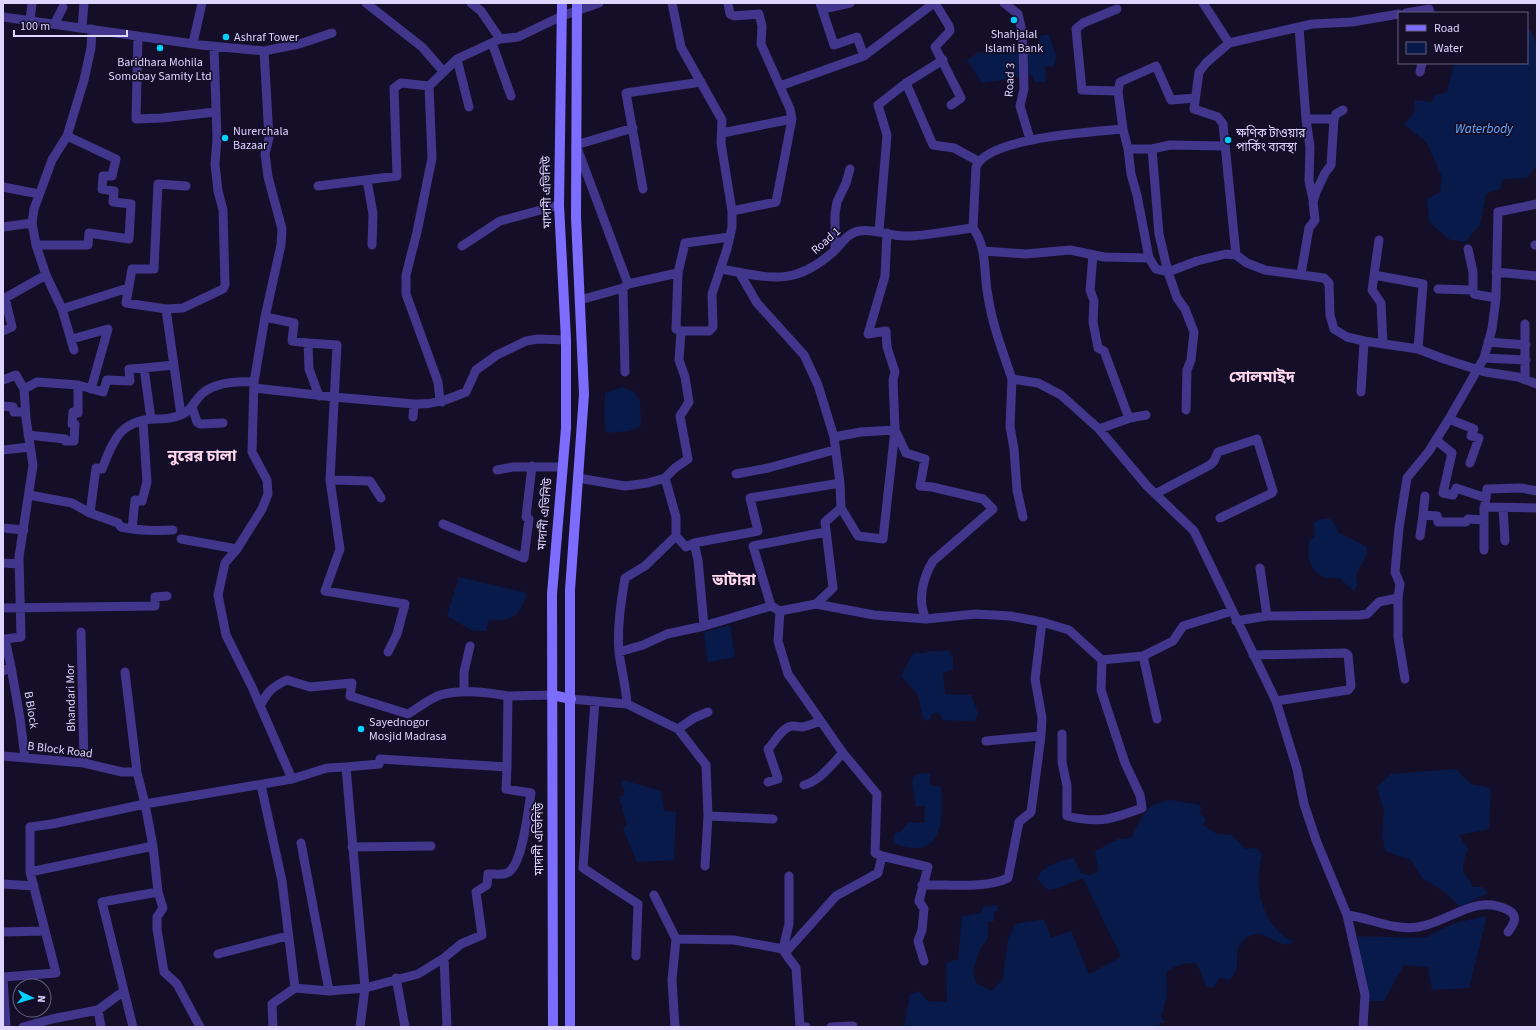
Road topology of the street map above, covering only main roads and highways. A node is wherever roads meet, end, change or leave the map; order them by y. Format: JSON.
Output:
{"nodes":[{"id":1,"x":562,"y":3,"type":"edge"},
{"id":2,"x":577,"y":7,"type":"edge"},
{"id":3,"x":552,"y":695,"type":"junction"},
{"id":4,"x":571,"y":699,"type":"junction"},
{"id":5,"x":553,"y":1027,"type":"edge"},
{"id":6,"x":570,"y":1027,"type":"edge"}],
"edges":[{"from":1,"to":3,"type":"main road","name":"মাদানী এভিনিউ"},
{"from":2,"to":4,"type":"main road"},
{"from":3,"to":4,"type":"main road"},
{"from":3,"to":5,"type":"main road","name":"মাদানী এভিনিউ"},
{"from":4,"to":6,"type":"main road"}]}
